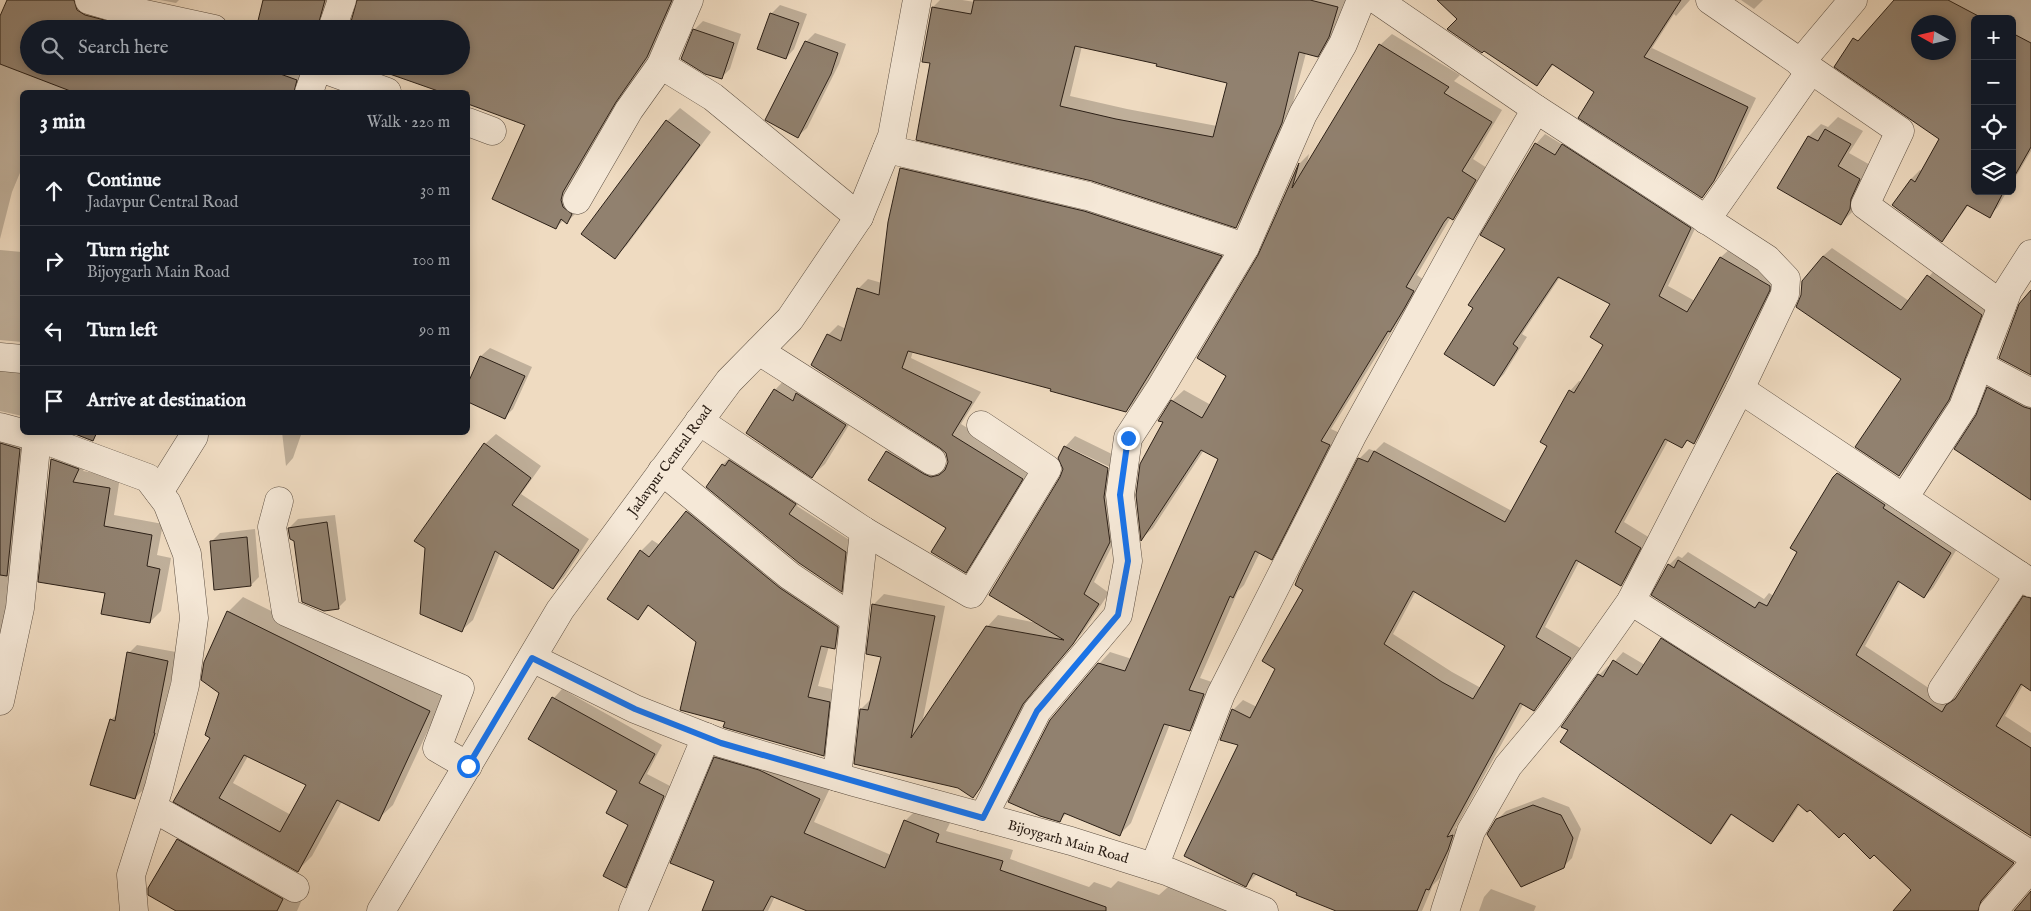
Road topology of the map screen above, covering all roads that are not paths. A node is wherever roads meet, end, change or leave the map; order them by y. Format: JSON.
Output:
{"nodes":[{"id":1,"x":342,"y":0,"type":"edge"},
{"id":2,"x":689,"y":0,"type":"edge"},
{"id":3,"x":917,"y":0,"type":"edge"},
{"id":4,"x":1361,"y":0,"type":"edge"},
{"id":5,"x":1377,"y":0,"type":"edge"},
{"id":6,"x":1710,"y":0,"type":"edge"},
{"id":7,"x":1853,"y":0,"type":"edge"},
{"id":8,"x":99,"y":2,"type":"edge"},
{"id":9,"x":176,"y":20,"type":"edge"},
{"id":10,"x":335,"y":20,"type":"edge"},
{"id":11,"x":661,"y":65,"type":"junction"},
{"id":12,"x":1806,"y":67,"type":"junction"},
{"id":13,"x":315,"y":75,"type":"edge"},
{"id":14,"x":340,"y":75,"type":"edge"},
{"id":15,"x":310,"y":90,"type":"edge"},
{"id":16,"x":381,"y":90,"type":"edge"},
{"id":17,"x":1536,"y":109,"type":"junction"},
{"id":18,"x":887,"y":149,"type":"junction"},
{"id":19,"x":577,"y":200,"type":"dead end"},
{"id":20,"x":859,"y":217,"type":"junction"},
{"id":21,"x":1706,"y":220,"type":"junction"},
{"id":22,"x":1245,"y":247,"type":"junction"},
{"id":23,"x":2031,"y":254,"type":"edge"},
{"id":24,"x":2002,"y":305,"type":"junction"},
{"id":25,"x":759,"y":351,"type":"junction"},
{"id":26,"x":0,"y":357,"type":"edge"},
{"id":27,"x":20,"y":359,"type":"edge"},
{"id":28,"x":1979,"y":365,"type":"junction"},
{"id":29,"x":1740,"y":389,"type":"junction"},
{"id":30,"x":2031,"y":393,"type":"edge"},
{"id":31,"x":699,"y":421,"type":"junction"},
{"id":32,"x":981,"y":425,"type":"dead end"},
{"id":33,"x":0,"y":427,"type":"edge"},
{"id":34,"x":20,"y":432,"type":"edge"},
{"id":35,"x":30,"y":435,"type":"edge"},
{"id":36,"x":194,"y":435,"type":"edge"},
{"id":37,"x":37,"y":437,"type":"junction"},
{"id":38,"x":932,"y":461,"type":"dead end"},
{"id":39,"x":662,"y":471,"type":"junction"},
{"id":40,"x":159,"y":492,"type":"junction"},
{"id":41,"x":1904,"y":498,"type":"junction"},
{"id":42,"x":279,"y":501,"type":"dead end"},
{"id":43,"x":864,"y":531,"type":"junction"},
{"id":44,"x":2025,"y":579,"type":"edge"},
{"id":45,"x":1631,"y":601,"type":"junction"},
{"id":46,"x":854,"y":619,"type":"junction"},
{"id":47,"x":532,"y":658,"type":"junction"},
{"id":48,"x":1942,"y":690,"type":"dead end"},
{"id":49,"x":0,"y":701,"type":"edge"},
{"id":50,"x":706,"y":737,"type":"junction"},
{"id":51,"x":468,"y":766,"type":"junction"},
{"id":52,"x":837,"y":777,"type":"junction"},
{"id":53,"x":153,"y":808,"type":"junction"},
{"id":54,"x":983,"y":818,"type":"junction"},
{"id":55,"x":2031,"y":855,"type":"edge"},
{"id":56,"x":2031,"y":867,"type":"edge"},
{"id":57,"x":1154,"y":868,"type":"junction"},
{"id":58,"x":295,"y":888,"type":"dead end"},
{"id":59,"x":134,"y":911,"type":"edge"},
{"id":60,"x":381,"y":911,"type":"edge"},
{"id":61,"x":634,"y":911,"type":"edge"},
{"id":62,"x":1264,"y":911,"type":"edge"},
{"id":63,"x":1445,"y":911,"type":"edge"},
{"id":64,"x":1993,"y":911,"type":"edge"}],
"edges":[{"from":1,"to":10,"type":"street"},
{"from":2,"to":11,"type":"street"},
{"from":3,"to":18,"type":"street","name":"Jadavpur Central Road"},
{"from":4,"to":22,"type":"street"},
{"from":5,"to":17,"type":"street"},
{"from":6,"to":12,"type":"street"},
{"from":7,"to":12,"type":"street"},
{"from":8,"to":9,"type":"street"},
{"from":11,"to":19,"type":"street"},
{"from":11,"to":20,"type":"street"},
{"from":12,"to":21,"type":"street"},
{"from":12,"to":24,"type":"street"},
{"from":13,"to":15,"type":"street"},
{"from":14,"to":16,"type":"street"},
{"from":17,"to":21,"type":"street"},
{"from":17,"to":57,"type":"street"},
{"from":18,"to":20,"type":"street","name":"Jadavpur Central Road"},
{"from":18,"to":22,"type":"street"},
{"from":20,"to":25,"type":"street","name":"Jadavpur Central Road"},
{"from":21,"to":29,"type":"street"},
{"from":22,"to":54,"type":"street"},
{"from":23,"to":24,"type":"street"},
{"from":24,"to":28,"type":"street"},
{"from":25,"to":31,"type":"street","name":"Jadavpur Central Road"},
{"from":25,"to":38,"type":"street"},
{"from":26,"to":27,"type":"street"},
{"from":28,"to":30,"type":"street"},
{"from":28,"to":41,"type":"street"},
{"from":29,"to":41,"type":"street"},
{"from":29,"to":45,"type":"street"},
{"from":31,"to":39,"type":"street","name":"Jadavpur Central Road"},
{"from":31,"to":43,"type":"street"},
{"from":32,"to":43,"type":"street"},
{"from":33,"to":34,"type":"street"},
{"from":35,"to":37,"type":"street"},
{"from":36,"to":40,"type":"street"},
{"from":37,"to":40,"type":"street"},
{"from":37,"to":49,"type":"street"},
{"from":39,"to":46,"type":"street"},
{"from":39,"to":47,"type":"street","name":"Jadavpur Central Road"},
{"from":40,"to":53,"type":"street"},
{"from":41,"to":44,"type":"street"},
{"from":42,"to":51,"type":"street"},
{"from":43,"to":46,"type":"street"},
{"from":44,"to":48,"type":"street"},
{"from":45,"to":55,"type":"street"},
{"from":45,"to":63,"type":"street"},
{"from":46,"to":52,"type":"street"},
{"from":47,"to":50,"type":"street","name":"Bijoygarh Main Road"},
{"from":47,"to":51,"type":"street","name":"Jadavpur Central Road"},
{"from":50,"to":52,"type":"street","name":"Bijoygarh Main Road"},
{"from":50,"to":61,"type":"street"},
{"from":51,"to":60,"type":"street","name":"Jadavpur Central Road"},
{"from":52,"to":54,"type":"street","name":"Bijoygarh Main Road"},
{"from":53,"to":58,"type":"street"},
{"from":53,"to":59,"type":"street"},
{"from":54,"to":57,"type":"street","name":"Bijoygarh Main Road"},
{"from":56,"to":64,"type":"street"},
{"from":57,"to":62,"type":"street","name":"Bijoygarh Main Road"}]}
